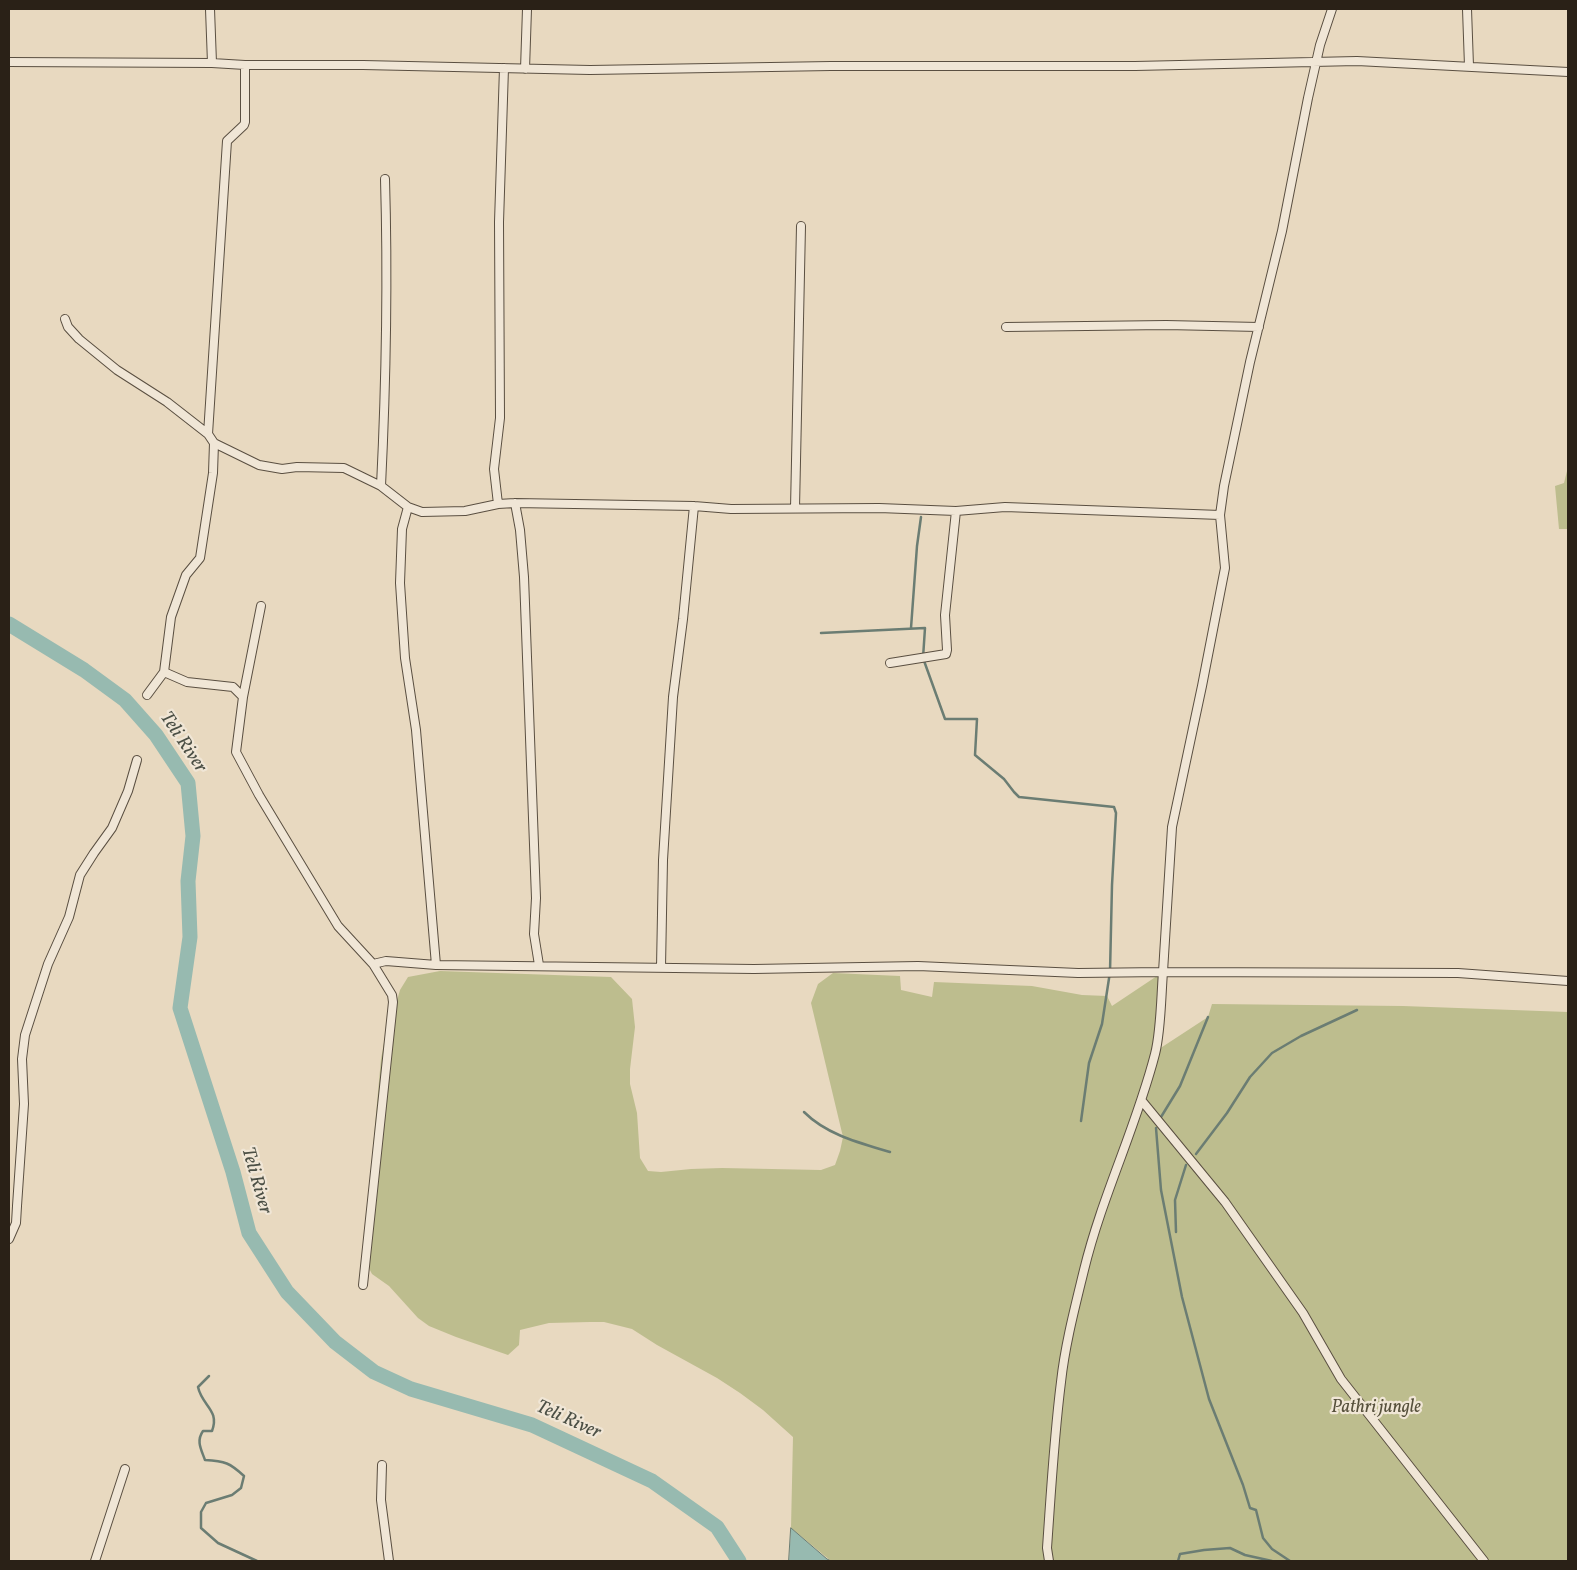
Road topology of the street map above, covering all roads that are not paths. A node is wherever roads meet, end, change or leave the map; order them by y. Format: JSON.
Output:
{"nodes":[{"id":1,"x":210,"y":9,"type":"edge"},
{"id":2,"x":527,"y":9,"type":"edge"},
{"id":3,"x":1332,"y":9,"type":"edge"},
{"id":4,"x":1467,"y":9,"type":"edge"},
{"id":5,"x":9,"y":62,"type":"edge"},
{"id":6,"x":1316,"y":62,"type":"junction"},
{"id":7,"x":212,"y":63,"type":"junction"},
{"id":8,"x":245,"y":66,"type":"junction"},
{"id":9,"x":1469,"y":66,"type":"junction"},
{"id":10,"x":504,"y":68,"type":"junction"},
{"id":11,"x":525,"y":69,"type":"junction"},
{"id":12,"x":1568,"y":72,"type":"edge"},
{"id":13,"x":386,"y":179,"type":"dead end"},
{"id":14,"x":801,"y":226,"type":"dead end"},
{"id":15,"x":65,"y":319,"type":"dead end"},
{"id":16,"x":1259,"y":326,"type":"junction"},
{"id":17,"x":1006,"y":327,"type":"dead end"},
{"id":18,"x":208,"y":434,"type":"junction"},
{"id":19,"x":214,"y":443,"type":"junction"},
{"id":20,"x":381,"y":486,"type":"junction"},
{"id":21,"x":498,"y":504,"type":"junction"},
{"id":22,"x":515,"y":504,"type":"junction"},
{"id":23,"x":694,"y":506,"type":"junction"},
{"id":24,"x":408,"y":507,"type":"junction"},
{"id":25,"x":795,"y":508,"type":"junction"},
{"id":26,"x":956,"y":511,"type":"junction"},
{"id":27,"x":1220,"y":515,"type":"junction"},
{"id":28,"x":260,"y":606,"type":"dead end"},
{"id":29,"x":890,"y":663,"type":"dead end"},
{"id":30,"x":164,"y":672,"type":"junction"},
{"id":31,"x":147,"y":695,"type":"dead end"},
{"id":32,"x":243,"y":696,"type":"junction"},
{"id":33,"x":137,"y":760,"type":"dead end"},
{"id":34,"x":373,"y":964,"type":"junction"},
{"id":35,"x":436,"y":965,"type":"junction"},
{"id":36,"x":539,"y":965,"type":"junction"},
{"id":37,"x":661,"y":967,"type":"junction"},
{"id":38,"x":1163,"y":972,"type":"junction"},
{"id":39,"x":1568,"y":981,"type":"edge"},
{"id":40,"x":1142,"y":1101,"type":"junction"},
{"id":41,"x":9,"y":1239,"type":"edge"},
{"id":42,"x":363,"y":1285,"type":"dead end"},
{"id":43,"x":382,"y":1465,"type":"dead end"},
{"id":44,"x":124,"y":1469,"type":"dead end"},
{"id":45,"x":95,"y":1561,"type":"edge"},
{"id":46,"x":390,"y":1561,"type":"edge"},
{"id":47,"x":1049,"y":1561,"type":"edge"},
{"id":48,"x":1484,"y":1561,"type":"edge"}],
"edges":[{"from":1,"to":7,"type":"street"},
{"from":2,"to":11,"type":"street"},
{"from":3,"to":6,"type":"street"},
{"from":4,"to":9,"type":"street"},
{"from":5,"to":7,"type":"street"},
{"from":6,"to":9,"type":"street"},
{"from":6,"to":11,"type":"street"},
{"from":6,"to":16,"type":"street"},
{"from":7,"to":8,"type":"street"},
{"from":8,"to":10,"type":"street"},
{"from":8,"to":18,"type":"street"},
{"from":9,"to":12,"type":"street"},
{"from":10,"to":11,"type":"street"},
{"from":10,"to":21,"type":"street"},
{"from":13,"to":20,"type":"street"},
{"from":14,"to":25,"type":"street"},
{"from":15,"to":18,"type":"street"},
{"from":16,"to":17,"type":"street"},
{"from":16,"to":27,"type":"street"},
{"from":18,"to":19,"type":"street"},
{"from":19,"to":20,"type":"street"},
{"from":19,"to":30,"type":"street"},
{"from":20,"to":24,"type":"street"},
{"from":21,"to":22,"type":"street"},
{"from":21,"to":24,"type":"street"},
{"from":22,"to":23,"type":"street"},
{"from":22,"to":36,"type":"street"},
{"from":23,"to":25,"type":"street"},
{"from":23,"to":37,"type":"street"},
{"from":24,"to":35,"type":"street"},
{"from":25,"to":26,"type":"street"},
{"from":26,"to":27,"type":"street"},
{"from":26,"to":29,"type":"street"},
{"from":27,"to":38,"type":"street"},
{"from":28,"to":32,"type":"street"},
{"from":30,"to":31,"type":"street"},
{"from":30,"to":32,"type":"street"},
{"from":32,"to":34,"type":"street"},
{"from":33,"to":41,"type":"street"},
{"from":34,"to":35,"type":"street"},
{"from":34,"to":42,"type":"street"},
{"from":35,"to":36,"type":"street"},
{"from":36,"to":37,"type":"street"},
{"from":37,"to":38,"type":"street"},
{"from":38,"to":39,"type":"street"},
{"from":38,"to":40,"type":"street"},
{"from":40,"to":47,"type":"street"},
{"from":40,"to":48,"type":"street"},
{"from":43,"to":46,"type":"street"},
{"from":44,"to":45,"type":"street"}]}
